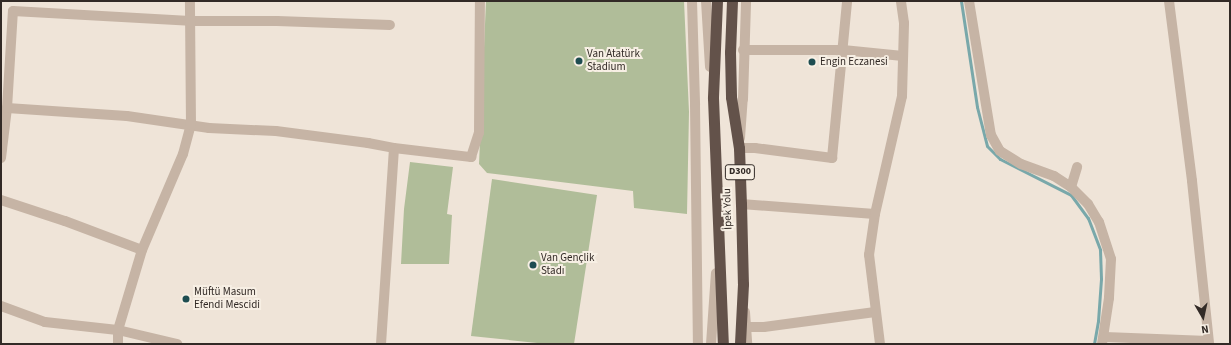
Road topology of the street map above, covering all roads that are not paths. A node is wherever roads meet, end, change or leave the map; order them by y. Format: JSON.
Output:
{"nodes":[{"id":1,"x":190,"y":1,"type":"edge"},
{"id":2,"x":480,"y":1,"type":"edge"},
{"id":3,"x":692,"y":1,"type":"edge"},
{"id":4,"x":706,"y":1,"type":"edge"},
{"id":5,"x":717,"y":1,"type":"edge"},
{"id":6,"x":732,"y":1,"type":"edge"},
{"id":7,"x":746,"y":1,"type":"edge"},
{"id":8,"x":847,"y":1,"type":"edge"},
{"id":9,"x":901,"y":1,"type":"edge"},
{"id":10,"x":969,"y":1,"type":"edge"},
{"id":11,"x":1169,"y":1,"type":"edge"},
{"id":12,"x":190,"y":21,"type":"junction"},
{"id":13,"x":390,"y":25,"type":"dead end"},
{"id":14,"x":743,"y":50,"type":"junction"},
{"id":15,"x":843,"y":50,"type":"junction"},
{"id":16,"x":903,"y":56,"type":"junction"},
{"id":17,"x":713,"y":98,"type":"junction"},
{"id":18,"x":7,"y":108,"type":"junction"},
{"id":19,"x":191,"y":125,"type":"junction"},
{"id":20,"x":394,"y":148,"type":"junction"},
{"id":21,"x":739,"y":148,"type":"junction"},
{"id":22,"x":1,"y":158,"type":"edge"},
{"id":23,"x":1077,"y":167,"type":"dead end"},
{"id":24,"x":1071,"y":187,"type":"junction"},
{"id":25,"x":1,"y":200,"type":"edge"},
{"id":26,"x":741,"y":204,"type":"junction"},
{"id":27,"x":875,"y":214,"type":"junction"},
{"id":28,"x":718,"y":244,"type":"junction"},
{"id":29,"x":142,"y":250,"type":"junction"},
{"id":30,"x":743,"y":284,"type":"junction"},
{"id":31,"x":1,"y":306,"type":"edge"},
{"id":32,"x":875,"y":312,"type":"junction"},
{"id":33,"x":747,"y":327,"type":"junction"},
{"id":34,"x":118,"y":330,"type":"junction"},
{"id":35,"x":1104,"y":340,"type":"edge"},
{"id":36,"x":709,"y":343,"type":"edge"},
{"id":37,"x":1208,"y":343,"type":"edge"},
{"id":38,"x":118,"y":344,"type":"edge"},
{"id":39,"x":177,"y":344,"type":"edge"},
{"id":40,"x":381,"y":344,"type":"edge"},
{"id":41,"x":698,"y":344,"type":"edge"},
{"id":42,"x":723,"y":344,"type":"edge"},
{"id":43,"x":740,"y":344,"type":"edge"},
{"id":44,"x":747,"y":344,"type":"edge"},
{"id":45,"x":880,"y":344,"type":"edge"}],
"edges":[{"from":1,"to":12,"type":"street"},
{"from":2,"to":20,"type":"street"},
{"from":3,"to":41,"type":"street"},
{"from":4,"to":17,"type":"street"},
{"from":5,"to":17,"type":"highway","name":"İpek Yolu","number":"D300"},
{"from":6,"to":21,"type":"highway","name":"İpek Yolu","number":"D300"},
{"from":7,"to":14,"type":"street"},
{"from":8,"to":15,"type":"street"},
{"from":9,"to":16,"type":"street"},
{"from":10,"to":24,"type":"street"},
{"from":11,"to":37,"type":"street"},
{"from":12,"to":13,"type":"street"},
{"from":12,"to":18,"type":"street"},
{"from":12,"to":19,"type":"street"},
{"from":14,"to":15,"type":"street"},
{"from":14,"to":21,"type":"street"},
{"from":15,"to":16,"type":"street"},
{"from":15,"to":21,"type":"street"},
{"from":16,"to":27,"type":"street"},
{"from":17,"to":28,"type":"highway","name":"İpek Yolu","number":"D300"},
{"from":18,"to":19,"type":"street"},
{"from":18,"to":22,"type":"street"},
{"from":19,"to":20,"type":"street"},
{"from":19,"to":29,"type":"street"},
{"from":20,"to":40,"type":"street"},
{"from":21,"to":26,"type":"highway","name":"İpek Yolu","number":"D300"},
{"from":23,"to":24,"type":"street"},
{"from":24,"to":35,"type":"street"},
{"from":25,"to":29,"type":"street"},
{"from":26,"to":27,"type":"street"},
{"from":26,"to":30,"type":"highway","name":"İpek Yolu","number":"D300"},
{"from":27,"to":32,"type":"street"},
{"from":28,"to":36,"type":"street"},
{"from":28,"to":42,"type":"highway","name":"İpek Yolu","number":"D300"},
{"from":29,"to":34,"type":"street"},
{"from":30,"to":33,"type":"street"},
{"from":30,"to":43,"type":"highway","name":"İpek Yolu","number":"D300"},
{"from":31,"to":34,"type":"street"},
{"from":32,"to":33,"type":"street"},
{"from":32,"to":45,"type":"street"},
{"from":33,"to":44,"type":"street"},
{"from":34,"to":38,"type":"street"},
{"from":34,"to":39,"type":"street"},
{"from":35,"to":37,"type":"street"}]}
